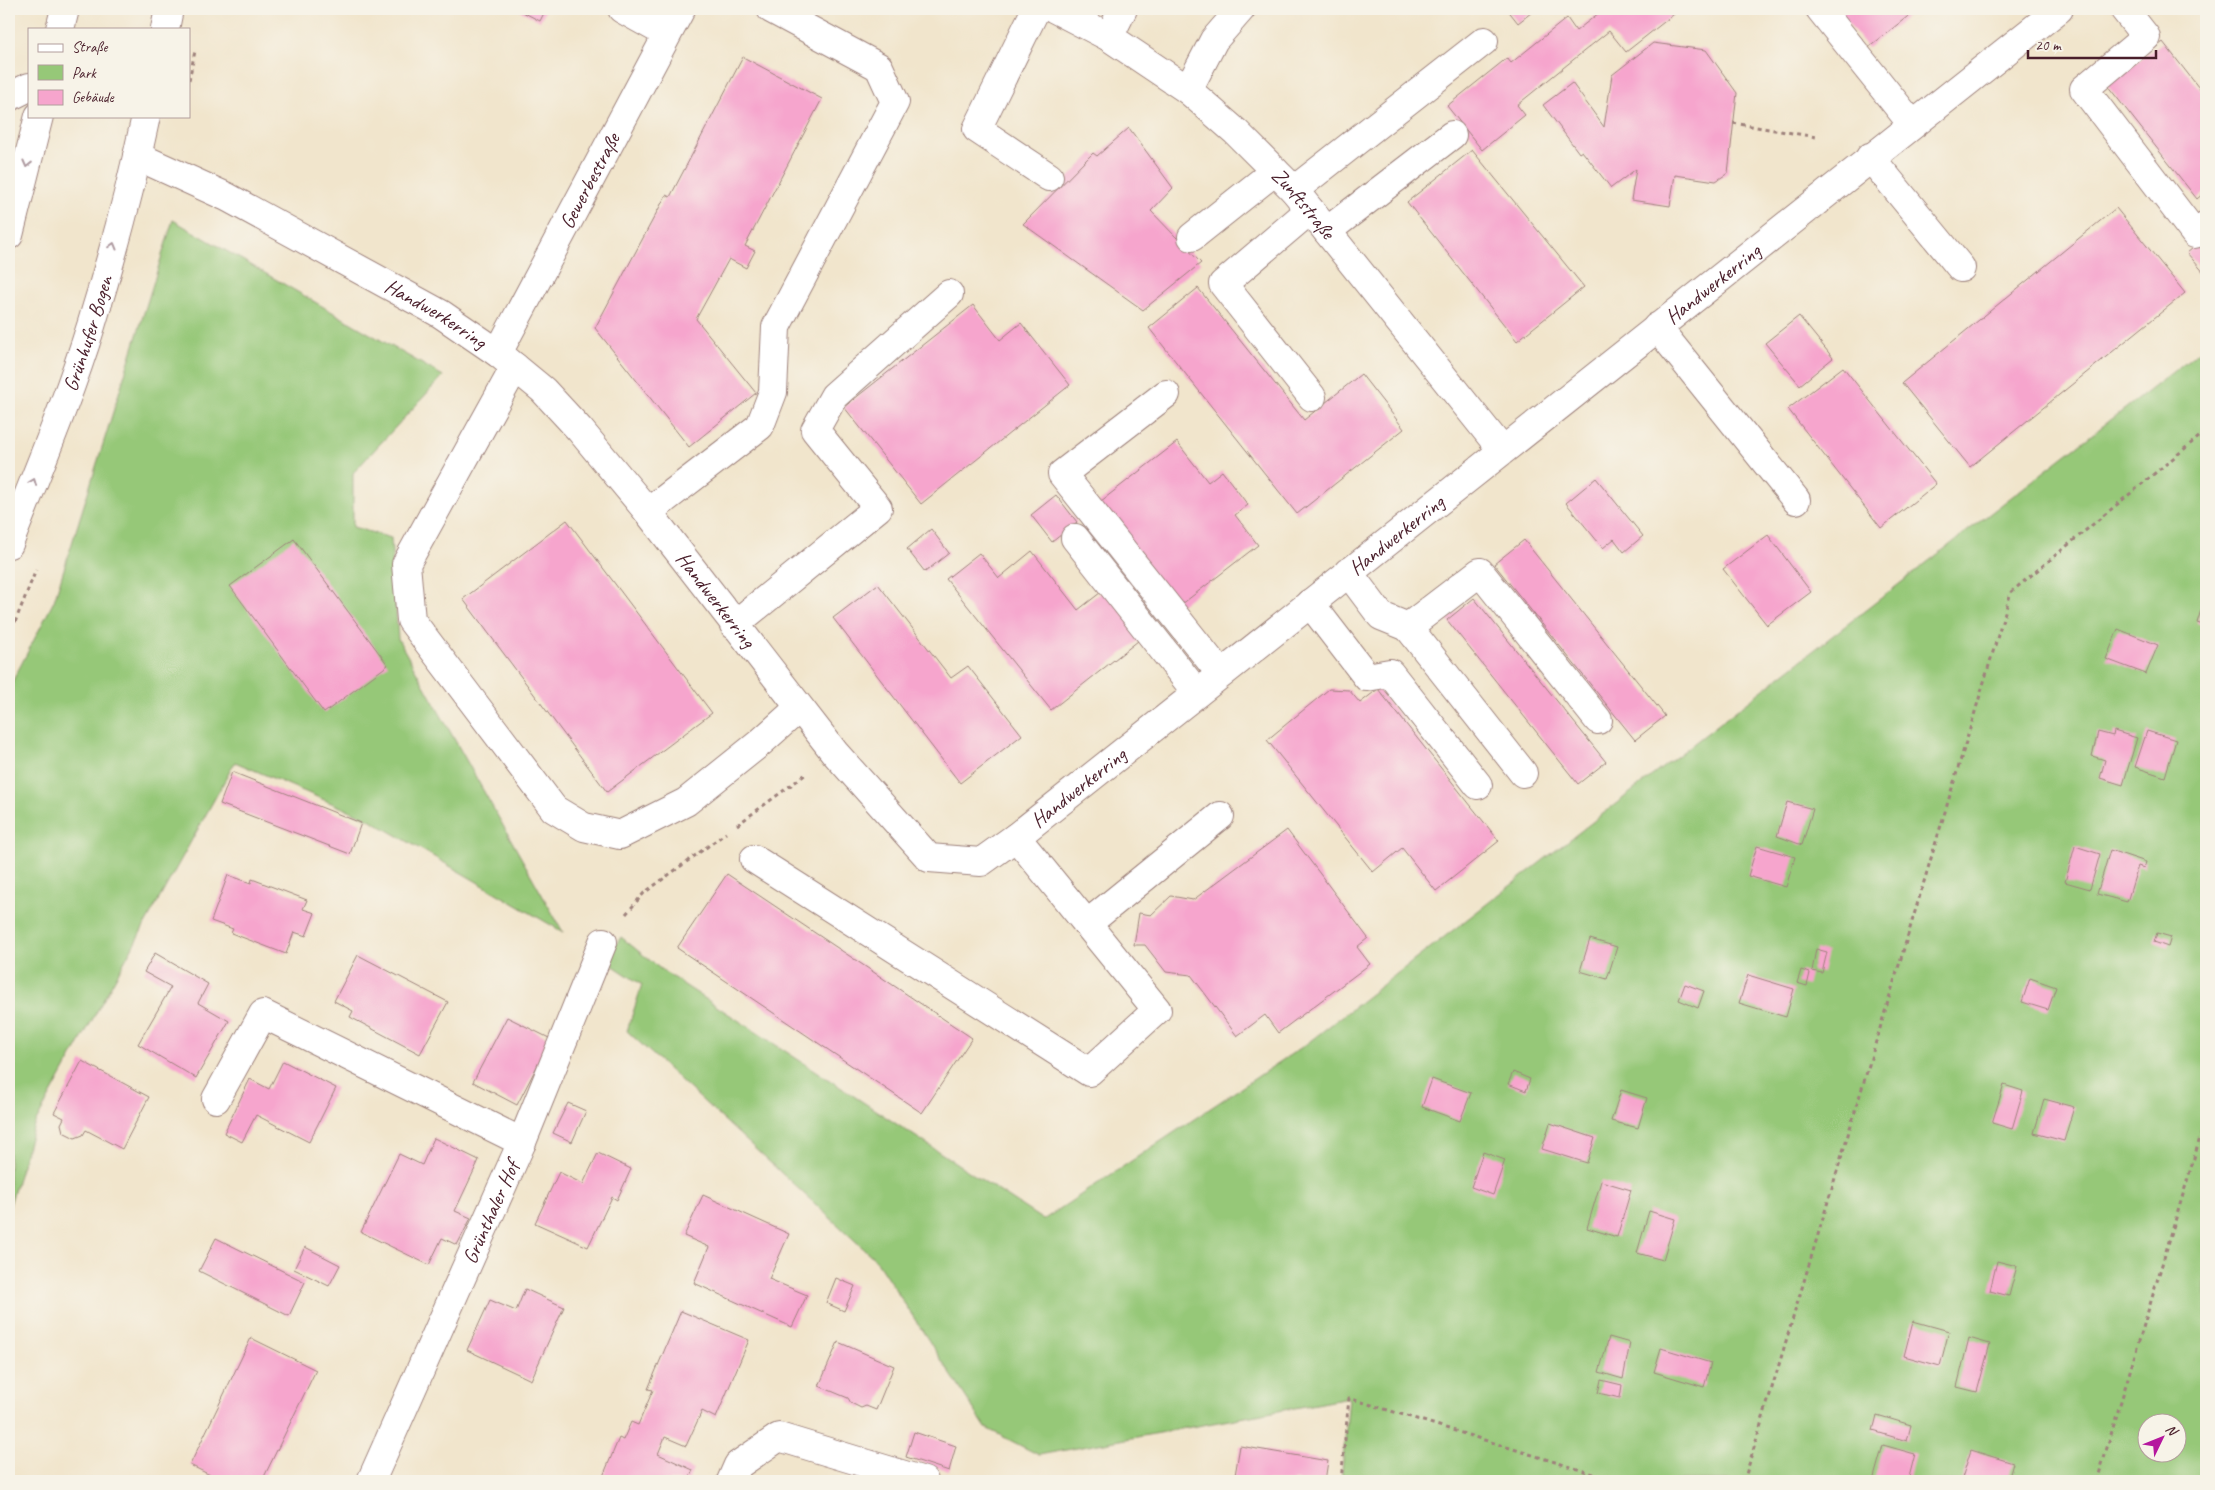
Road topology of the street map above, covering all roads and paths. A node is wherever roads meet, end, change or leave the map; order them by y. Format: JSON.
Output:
{"nodes":[{"id":1,"x":65,"y":9,"type":"edge"},
{"id":2,"x":169,"y":9,"type":"edge"},
{"id":3,"x":622,"y":9,"type":"edge"},
{"id":4,"x":681,"y":9,"type":"edge"},
{"id":5,"x":771,"y":9,"type":"edge"},
{"id":6,"x":1036,"y":9,"type":"edge"},
{"id":7,"x":1055,"y":9,"type":"edge"},
{"id":8,"x":1123,"y":9,"type":"edge"},
{"id":9,"x":1242,"y":9,"type":"edge"},
{"id":10,"x":1820,"y":9,"type":"edge"},
{"id":11,"x":2059,"y":9,"type":"edge"},
{"id":12,"x":2124,"y":9,"type":"edge"},
{"id":13,"x":60,"y":28,"type":"edge"},
{"id":14,"x":165,"y":28,"type":"edge"},
{"id":15,"x":667,"y":34,"type":"junction"},
{"id":16,"x":1109,"y":36,"type":"junction"},
{"id":17,"x":1484,"y":41,"type":"dead end"},
{"id":18,"x":28,"y":88,"type":"edge"},
{"id":19,"x":1188,"y":90,"type":"junction"},
{"id":20,"x":9,"y":97,"type":"edge"},
{"id":21,"x":38,"y":118,"type":"edge"},
{"id":22,"x":146,"y":118,"type":"edge"},
{"id":23,"x":1733,"y":123,"type":"dead end"},
{"id":24,"x":1912,"y":124,"type":"junction"},
{"id":25,"x":1452,"y":135,"type":"dead end"},
{"id":26,"x":1816,"y":137,"type":"dead end"},
{"id":27,"x":137,"y":156,"type":"junction"},
{"id":28,"x":1870,"y":157,"type":"junction"},
{"id":29,"x":1049,"y":177,"type":"dead end"},
{"id":30,"x":1293,"y":190,"type":"junction"},
{"id":31,"x":2206,"y":225,"type":"edge"},
{"id":32,"x":1328,"y":231,"type":"junction"},
{"id":33,"x":9,"y":235,"type":"edge"},
{"id":34,"x":1192,"y":237,"type":"dead end"},
{"id":35,"x":1961,"y":268,"type":"dead end"},
{"id":36,"x":948,"y":294,"type":"dead end"},
{"id":37,"x":1657,"y":327,"type":"junction"},
{"id":38,"x":506,"y":360,"type":"junction"},
{"id":39,"x":1166,"y":394,"type":"dead end"},
{"id":40,"x":1312,"y":398,"type":"dead end"},
{"id":41,"x":2206,"y":431,"type":"edge"},
{"id":42,"x":1502,"y":450,"type":"junction"},
{"id":43,"x":1796,"y":500,"type":"dead end"},
{"id":44,"x":648,"y":512,"type":"junction"},
{"id":45,"x":1075,"y":538,"type":"dead end"},
{"id":46,"x":9,"y":544,"type":"edge"},
{"id":47,"x":1348,"y":572,"type":"junction"},
{"id":48,"x":1310,"y":603,"type":"junction"},
{"id":49,"x":734,"y":625,"type":"junction"},
{"id":50,"x":1408,"y":627,"type":"junction"},
{"id":51,"x":1221,"y":674,"type":"junction"},
{"id":52,"x":1197,"y":693,"type":"junction"},
{"id":53,"x":799,"y":708,"type":"junction"},
{"id":54,"x":1598,"y":720,"type":"dead end"},
{"id":55,"x":835,"y":753,"type":"junction"},
{"id":56,"x":1523,"y":773,"type":"dead end"},
{"id":57,"x":1478,"y":785,"type":"dead end"},
{"id":58,"x":1220,"y":816,"type":"dead end"},
{"id":59,"x":1016,"y":836,"type":"junction"},
{"id":60,"x":754,"y":859,"type":"dead end"},
{"id":61,"x":1087,"y":924,"type":"junction"},
{"id":62,"x":603,"y":942,"type":"joint"},
{"id":63,"x":216,"y":1099,"type":"dead end"},
{"id":64,"x":2206,"y":1118,"type":"edge"},
{"id":65,"x":522,"y":1142,"type":"junction"},
{"id":66,"x":371,"y":1481,"type":"edge"},
{"id":67,"x":731,"y":1481,"type":"edge"},
{"id":68,"x":924,"y":1481,"type":"edge"},
{"id":69,"x":1341,"y":1481,"type":"edge"},
{"id":70,"x":1616,"y":1481,"type":"edge"},
{"id":71,"x":1744,"y":1481,"type":"edge"},
{"id":72,"x":2097,"y":1481,"type":"edge"}],
"edges":[{"from":1,"to":13,"type":"street"},
{"from":2,"to":14,"type":"street"},
{"from":3,"to":15,"type":"street"},
{"from":4,"to":15,"type":"street","name":"Gewerbestraße"},
{"from":5,"to":44,"type":"street"},
{"from":6,"to":29,"type":"street"},
{"from":7,"to":16,"type":"street","name":"Zunftstraße"},
{"from":8,"to":16,"type":"street"},
{"from":9,"to":19,"type":"street"},
{"from":10,"to":24,"type":"street"},
{"from":11,"to":24,"type":"street","name":"Handwerkerring"},
{"from":12,"to":31,"type":"street"},
{"from":15,"to":38,"type":"street","name":"Gewerbestraße"},
{"from":16,"to":19,"type":"street","name":"Zunftstraße"},
{"from":17,"to":30,"type":"street"},
{"from":18,"to":20,"type":"street"},
{"from":19,"to":30,"type":"street","name":"Zunftstraße"},
{"from":21,"to":33,"type":"street","one_way":true},
{"from":22,"to":27,"type":"street","name":"Grünhufer Bogen"},
{"from":23,"to":26,"type":"path"},
{"from":24,"to":28,"type":"street","name":"Handwerkerring"},
{"from":25,"to":32,"type":"street"},
{"from":27,"to":38,"type":"street","name":"Handwerkerring"},
{"from":46,"to":27,"type":"street","name":"Grünhufer Bogen","one_way":true},
{"from":28,"to":35,"type":"street"},
{"from":28,"to":37,"type":"street","name":"Handwerkerring"},
{"from":30,"to":32,"type":"street","name":"Zunftstraße"},
{"from":30,"to":34,"type":"street"},
{"from":30,"to":40,"type":"street"},
{"from":32,"to":42,"type":"street","name":"Zunftstraße"},
{"from":36,"to":49,"type":"street"},
{"from":37,"to":42,"type":"street","name":"Handwerkerring"},
{"from":37,"to":43,"type":"street"},
{"from":38,"to":44,"type":"street","name":"Handwerkerring"},
{"from":38,"to":53,"type":"street","name":"Gewerbestraße"},
{"from":39,"to":51,"type":"street"},
{"from":41,"to":71,"type":"path"},
{"from":42,"to":47,"type":"street","name":"Handwerkerring"},
{"from":44,"to":49,"type":"street","name":"Handwerkerring"},
{"from":45,"to":52,"type":"street"},
{"from":47,"to":48,"type":"street","name":"Handwerkerring"},
{"from":47,"to":50,"type":"street"},
{"from":48,"to":51,"type":"street","name":"Handwerkerring"},
{"from":48,"to":57,"type":"street"},
{"from":49,"to":53,"type":"street","name":"Handwerkerring"},
{"from":50,"to":54,"type":"street"},
{"from":50,"to":56,"type":"street"},
{"from":51,"to":52,"type":"street","name":"Handwerkerring"},
{"from":52,"to":59,"type":"street","name":"Handwerkerring"},
{"from":53,"to":55,"type":"street","name":"Handwerkerring"},
{"from":55,"to":59,"type":"street","name":"Handwerkerring"},
{"from":55,"to":62,"type":"path"},
{"from":58,"to":61,"type":"street"},
{"from":59,"to":61,"type":"street"},
{"from":60,"to":61,"type":"street"},
{"from":62,"to":65,"type":"street","name":"Grünthaler Hof"},
{"from":63,"to":65,"type":"street"},
{"from":64,"to":72,"type":"path"},
{"from":65,"to":66,"type":"street","name":"Grünthaler Hof"},
{"from":67,"to":68,"type":"street"},
{"from":69,"to":70,"type":"path"}]}
